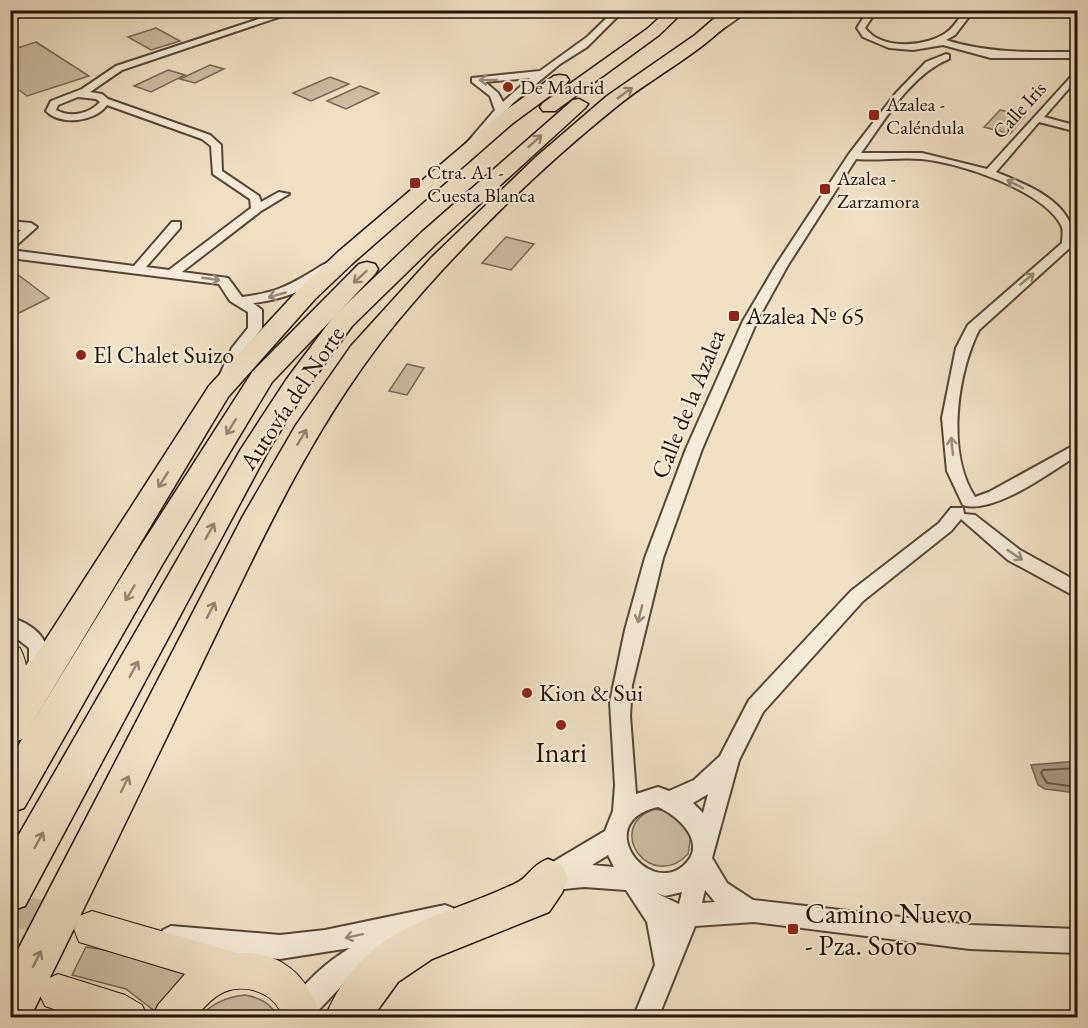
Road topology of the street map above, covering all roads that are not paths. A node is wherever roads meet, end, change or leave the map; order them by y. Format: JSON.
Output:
{"nodes":[{"id":1,"x":22,"y":10,"type":"edge"},
{"id":2,"x":620,"y":10,"type":"edge"},
{"id":3,"x":658,"y":10,"type":"edge"},
{"id":4,"x":733,"y":10,"type":"edge"},
{"id":5,"x":746,"y":10,"type":"edge"},
{"id":6,"x":865,"y":10,"type":"edge"},
{"id":7,"x":873,"y":10,"type":"edge"},
{"id":8,"x":970,"y":10,"type":"edge"},
{"id":9,"x":291,"y":11,"type":"edge"},
{"id":10,"x":10,"y":14,"type":"edge"},
{"id":11,"x":691,"y":22,"type":"edge"},
{"id":12,"x":952,"y":33,"type":"junction"},
{"id":13,"x":590,"y":39,"type":"junction"},
{"id":14,"x":936,"y":42,"type":"junction"},
{"id":15,"x":959,"y":49,"type":"junction"},
{"id":16,"x":928,"y":53,"type":"junction"},
{"id":17,"x":1077,"y":55,"type":"edge"},
{"id":18,"x":1077,"y":72,"type":"edge"},
{"id":19,"x":539,"y":73,"type":"junction"},
{"id":20,"x":100,"y":94,"type":"junction"},
{"id":21,"x":127,"y":108,"type":"junction"},
{"id":22,"x":95,"y":111,"type":"junction"},
{"id":23,"x":502,"y":113,"type":"junction"},
{"id":24,"x":1036,"y":118,"type":"junction"},
{"id":25,"x":1077,"y":129,"type":"edge"},
{"id":26,"x":487,"y":135,"type":"junction"},
{"id":27,"x":863,"y":144,"type":"junction"},
{"id":28,"x":463,"y":156,"type":"junction"},
{"id":29,"x":853,"y":156,"type":"junction"},
{"id":30,"x":890,"y":157,"type":"junction"},
{"id":31,"x":990,"y":172,"type":"junction"},
{"id":32,"x":283,"y":194,"type":"dead end"},
{"id":33,"x":257,"y":209,"type":"junction"},
{"id":34,"x":486,"y":216,"type":"junction"},
{"id":35,"x":1063,"y":217,"type":"junction"},
{"id":36,"x":1077,"y":220,"type":"edge"},
{"id":37,"x":10,"y":225,"type":"edge"},
{"id":38,"x":176,"y":225,"type":"dead end"},
{"id":39,"x":10,"y":247,"type":"edge"},
{"id":40,"x":10,"y":254,"type":"edge"},
{"id":41,"x":346,"y":257,"type":"junction"},
{"id":42,"x":137,"y":270,"type":"junction"},
{"id":43,"x":172,"y":274,"type":"junction"},
{"id":44,"x":240,"y":301,"type":"junction"},
{"id":45,"x":262,"y":377,"type":"junction"},
{"id":46,"x":295,"y":386,"type":"junction"},
{"id":47,"x":218,"y":392,"type":"junction"},
{"id":48,"x":1077,"y":448,"type":"edge"},
{"id":49,"x":970,"y":511,"type":"junction"},
{"id":50,"x":1077,"y":591,"type":"edge"},
{"id":51,"x":10,"y":624,"type":"edge"},
{"id":52,"x":10,"y":657,"type":"edge"},
{"id":53,"x":10,"y":691,"type":"edge"},
{"id":54,"x":10,"y":704,"type":"edge"},
{"id":55,"x":10,"y":727,"type":"edge"},
{"id":56,"x":729,"y":758,"type":"junction"},
{"id":57,"x":10,"y":795,"type":"edge"},
{"id":58,"x":672,"y":800,"type":"junction"},
{"id":59,"x":624,"y":812,"type":"junction"},
{"id":60,"x":615,"y":837,"type":"junction"},
{"id":61,"x":702,"y":857,"type":"junction"},
{"id":62,"x":549,"y":879,"type":"junction"},
{"id":63,"x":639,"y":883,"type":"junction"},
{"id":64,"x":10,"y":891,"type":"edge"},
{"id":65,"x":754,"y":911,"type":"junction"},
{"id":66,"x":452,"y":915,"type":"junction"},
{"id":67,"x":688,"y":916,"type":"junction"},
{"id":68,"x":92,"y":929,"type":"joint"},
{"id":69,"x":1077,"y":941,"type":"edge"},
{"id":70,"x":666,"y":968,"type":"junction"},
{"id":71,"x":236,"y":970,"type":"junction"},
{"id":72,"x":58,"y":993,"type":"dead end"},
{"id":73,"x":10,"y":1011,"type":"edge"},
{"id":74,"x":302,"y":1014,"type":"edge"},
{"id":75,"x":129,"y":1017,"type":"edge"},
{"id":76,"x":171,"y":1017,"type":"edge"},
{"id":77,"x":347,"y":1017,"type":"edge"},
{"id":78,"x":645,"y":1017,"type":"edge"}],
"edges":[{"from":1,"to":10,"type":"highway"},
{"from":2,"to":13,"type":"street"},
{"from":3,"to":23,"type":"highway"},
{"from":4,"to":11,"type":"highway"},
{"from":5,"to":11,"type":"street"},
{"from":6,"to":16,"type":"street"},
{"from":7,"to":16,"type":"street"},
{"from":8,"to":12,"type":"street"},
{"from":9,"to":20,"type":"street"},
{"from":34,"to":11,"type":"highway","one_way":true},
{"from":11,"to":45,"type":"highway","name":"Autovía del Norte","one_way":true},
{"from":46,"to":11,"type":"highway","name":"Autovía del Norte","one_way":true},
{"from":12,"to":14,"type":"street"},
{"from":12,"to":15,"type":"street"},
{"from":13,"to":19,"type":"street"},
{"from":13,"to":23,"type":"street"},
{"from":14,"to":15,"type":"street"},
{"from":14,"to":16,"type":"street"},
{"from":15,"to":16,"type":"street","name":"Calle de la Azalea"},
{"from":15,"to":17,"type":"street"},
{"from":16,"to":27,"type":"street","name":"Calle de la Azalea"},
{"from":18,"to":24,"type":"street","name":"Calle Iris"},
{"from":19,"to":23,"type":"street"},
{"from":19,"to":23,"type":"street","one_way":true},
{"from":20,"to":21,"type":"street"},
{"from":20,"to":22,"type":"street"},
{"from":20,"to":22,"type":"street"},
{"from":21,"to":22,"type":"street"},
{"from":21,"to":33,"type":"street"},
{"from":23,"to":26,"type":"highway"},
{"from":23,"to":28,"type":"street"},
{"from":24,"to":25,"type":"street"},
{"from":24,"to":31,"type":"street","name":"Calle Iris"},
{"from":26,"to":28,"type":"highway"},
{"from":26,"to":45,"type":"highway"},
{"from":27,"to":29,"type":"street","name":"Calle de la Azalea"},
{"from":27,"to":30,"type":"street"},
{"from":28,"to":41,"type":"highway"},
{"from":29,"to":30,"type":"street"},
{"from":29,"to":59,"type":"street","name":"Calle de la Azalea","one_way":true},
{"from":30,"to":31,"type":"street"},
{"from":35,"to":31,"type":"street","one_way":true},
{"from":32,"to":33,"type":"street"},
{"from":33,"to":43,"type":"street"},
{"from":34,"to":46,"type":"highway"},
{"from":73,"to":34,"type":"highway","one_way":true},
{"from":35,"to":36,"type":"street"},
{"from":49,"to":35,"type":"street","one_way":true},
{"from":37,"to":39,"type":"street"},
{"from":38,"to":42,"type":"street"},
{"from":40,"to":42,"type":"street"},
{"from":41,"to":44,"type":"street","one_way":true},
{"from":41,"to":47,"type":"highway"},
{"from":42,"to":43,"type":"street"},
{"from":43,"to":44,"type":"street","one_way":true},
{"from":44,"to":47,"type":"street"},
{"from":45,"to":57,"type":"highway","name":"Autovía del Norte","one_way":true},
{"from":64,"to":46,"type":"highway","name":"Autovía del Norte","one_way":true},
{"from":47,"to":55,"type":"highway","one_way":true},
{"from":48,"to":49,"type":"street"},
{"from":49,"to":50,"type":"street","one_way":true},
{"from":49,"to":56,"type":"street"},
{"from":51,"to":54,"type":"street"},
{"from":52,"to":53,"type":"main road"},
{"from":56,"to":58,"type":"street"},
{"from":56,"to":61,"type":"street"},
{"from":58,"to":59,"type":"street"},
{"from":58,"to":61,"type":"street"},
{"from":59,"to":60,"type":"street"},
{"from":60,"to":62,"type":"street"},
{"from":60,"to":63,"type":"street"},
{"from":61,"to":63,"type":"street"},
{"from":61,"to":65,"type":"street"},
{"from":61,"to":67,"type":"street"},
{"from":62,"to":63,"type":"street"},
{"from":62,"to":66,"type":"street"},
{"from":62,"to":77,"type":"highway"},
{"from":63,"to":67,"type":"street"},
{"from":63,"to":70,"type":"street"},
{"from":65,"to":67,"type":"street"},
{"from":65,"to":69,"type":"street"},
{"from":66,"to":68,"type":"street","one_way":true},
{"from":66,"to":74,"type":"street"},
{"from":67,"to":70,"type":"street"},
{"from":68,"to":71,"type":"main road"},
{"from":70,"to":78,"type":"street"},
{"from":71,"to":74,"type":"main road"},
{"from":71,"to":76,"type":"main road"},
{"from":72,"to":75,"type":"main road"}]}
